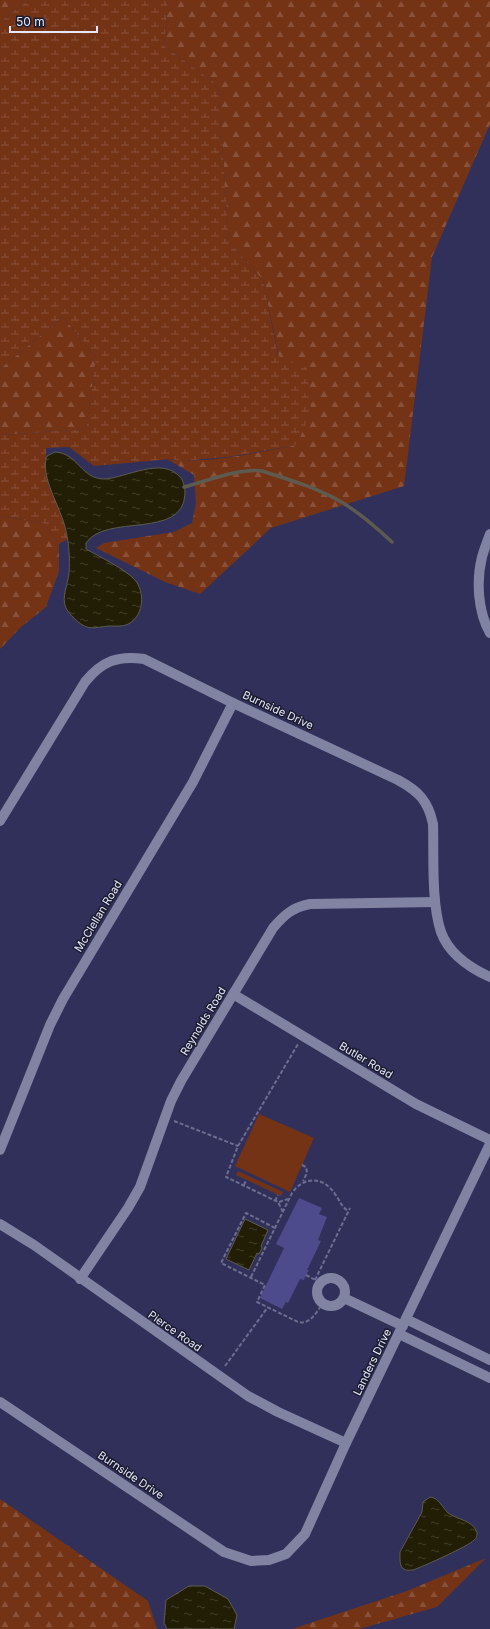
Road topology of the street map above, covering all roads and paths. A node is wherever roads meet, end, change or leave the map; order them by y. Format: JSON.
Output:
{"nodes":[{"id":1,"x":490,"y":534,"type":"edge"},
{"id":2,"x":490,"y":633,"type":"edge"},
{"id":3,"x":233,"y":703,"type":"junction"},
{"id":4,"x":0,"y":821,"type":"edge"},
{"id":5,"x":436,"y":902,"type":"junction"},
{"id":6,"x":490,"y":977,"type":"edge"},
{"id":7,"x":233,"y":994,"type":"junction"},
{"id":8,"x":302,"y":1036,"type":"junction"},
{"id":9,"x":165,"y":1118,"type":"junction"},
{"id":10,"x":490,"y":1140,"type":"edge"},
{"id":11,"x":490,"y":1144,"type":"edge"},
{"id":12,"x":238,"y":1146,"type":"junction"},
{"id":13,"x":0,"y":1150,"type":"edge"},
{"id":14,"x":302,"y":1165,"type":"dead end"},
{"id":15,"x":246,"y":1180,"type":"dead end"},
{"id":16,"x":302,"y":1182,"type":"junction"},
{"id":17,"x":244,"y":1185,"type":"junction"},
{"id":18,"x":278,"y":1195,"type":"dead end"},
{"id":19,"x":289,"y":1199,"type":"junction"},
{"id":20,"x":277,"y":1201,"type":"junction"},
{"id":21,"x":283,"y":1212,"type":"junction"},
{"id":22,"x":0,"y":1224,"type":"edge"},
{"id":23,"x":275,"y":1228,"type":"junction"},
{"id":24,"x":306,"y":1275,"type":"dead end"},
{"id":25,"x":250,"y":1277,"type":"junction"},
{"id":26,"x":80,"y":1279,"type":"junction"},
{"id":27,"x":318,"y":1281,"type":"junction"},
{"id":28,"x":344,"y":1298,"type":"junction"},
{"id":29,"x":323,"y":1303,"type":"junction"},
{"id":30,"x":268,"y":1307,"type":"junction"},
{"id":31,"x":403,"y":1326,"type":"junction"},
{"id":32,"x":490,"y":1360,"type":"edge"},
{"id":33,"x":218,"y":1376,"type":"junction"},
{"id":34,"x":490,"y":1378,"type":"edge"},
{"id":35,"x":0,"y":1402,"type":"edge"},
{"id":36,"x":346,"y":1443,"type":"junction"},
{"id":37,"x":251,"y":1561,"type":"joint"}],
"edges":[{"from":1,"to":2,"type":"street"},
{"from":3,"to":4,"type":"street","name":"Burnside Drive"},
{"from":3,"to":5,"type":"street","name":"Burnside Drive"},
{"from":3,"to":13,"type":"street","name":"McClellan Road"},
{"from":5,"to":6,"type":"street","name":"Burnside Drive"},
{"from":5,"to":7,"type":"street","name":"Reynolds Road"},
{"from":7,"to":8,"type":"street","name":"Butler Road"},
{"from":7,"to":9,"type":"street","name":"Reynolds Road"},
{"from":8,"to":10,"type":"street","name":"Butler Road"},
{"from":8,"to":12,"type":"path"},
{"from":9,"to":12,"type":"path"},
{"from":9,"to":26,"type":"street","name":"Reynolds Road"},
{"from":11,"to":31,"type":"street","name":"Landers Drive"},
{"from":12,"to":17,"type":"path"},
{"from":14,"to":16,"type":"path"},
{"from":15,"to":17,"type":"path"},
{"from":16,"to":19,"type":"path"},
{"from":16,"to":27,"type":"path"},
{"from":17,"to":20,"type":"path"},
{"from":18,"to":20,"type":"path"},
{"from":19,"to":20,"type":"path"},
{"from":19,"to":21,"type":"path"},
{"from":20,"to":21,"type":"path"},
{"from":21,"to":23,"type":"path"},
{"from":22,"to":26,"type":"street","name":"Pierce Road"},
{"from":23,"to":25,"type":"path"},
{"from":23,"to":25,"type":"path"},
{"from":24,"to":27,"type":"path"},
{"from":25,"to":30,"type":"path"},
{"from":26,"to":33,"type":"street","name":"Pierce Road"},
{"from":27,"to":28,"type":"street"},
{"from":27,"to":29,"type":"street"},
{"from":28,"to":29,"type":"street"},
{"from":28,"to":31,"type":"street"},
{"from":29,"to":30,"type":"path"},
{"from":30,"to":33,"type":"path"},
{"from":31,"to":32,"type":"street"},
{"from":31,"to":34,"type":"street"},
{"from":31,"to":36,"type":"street","name":"Landers Drive"},
{"from":33,"to":36,"type":"street","name":"Pierce Road"},
{"from":35,"to":37,"type":"street","name":"Burnside Drive"},
{"from":36,"to":37,"type":"street","name":"Landers Drive"}]}
